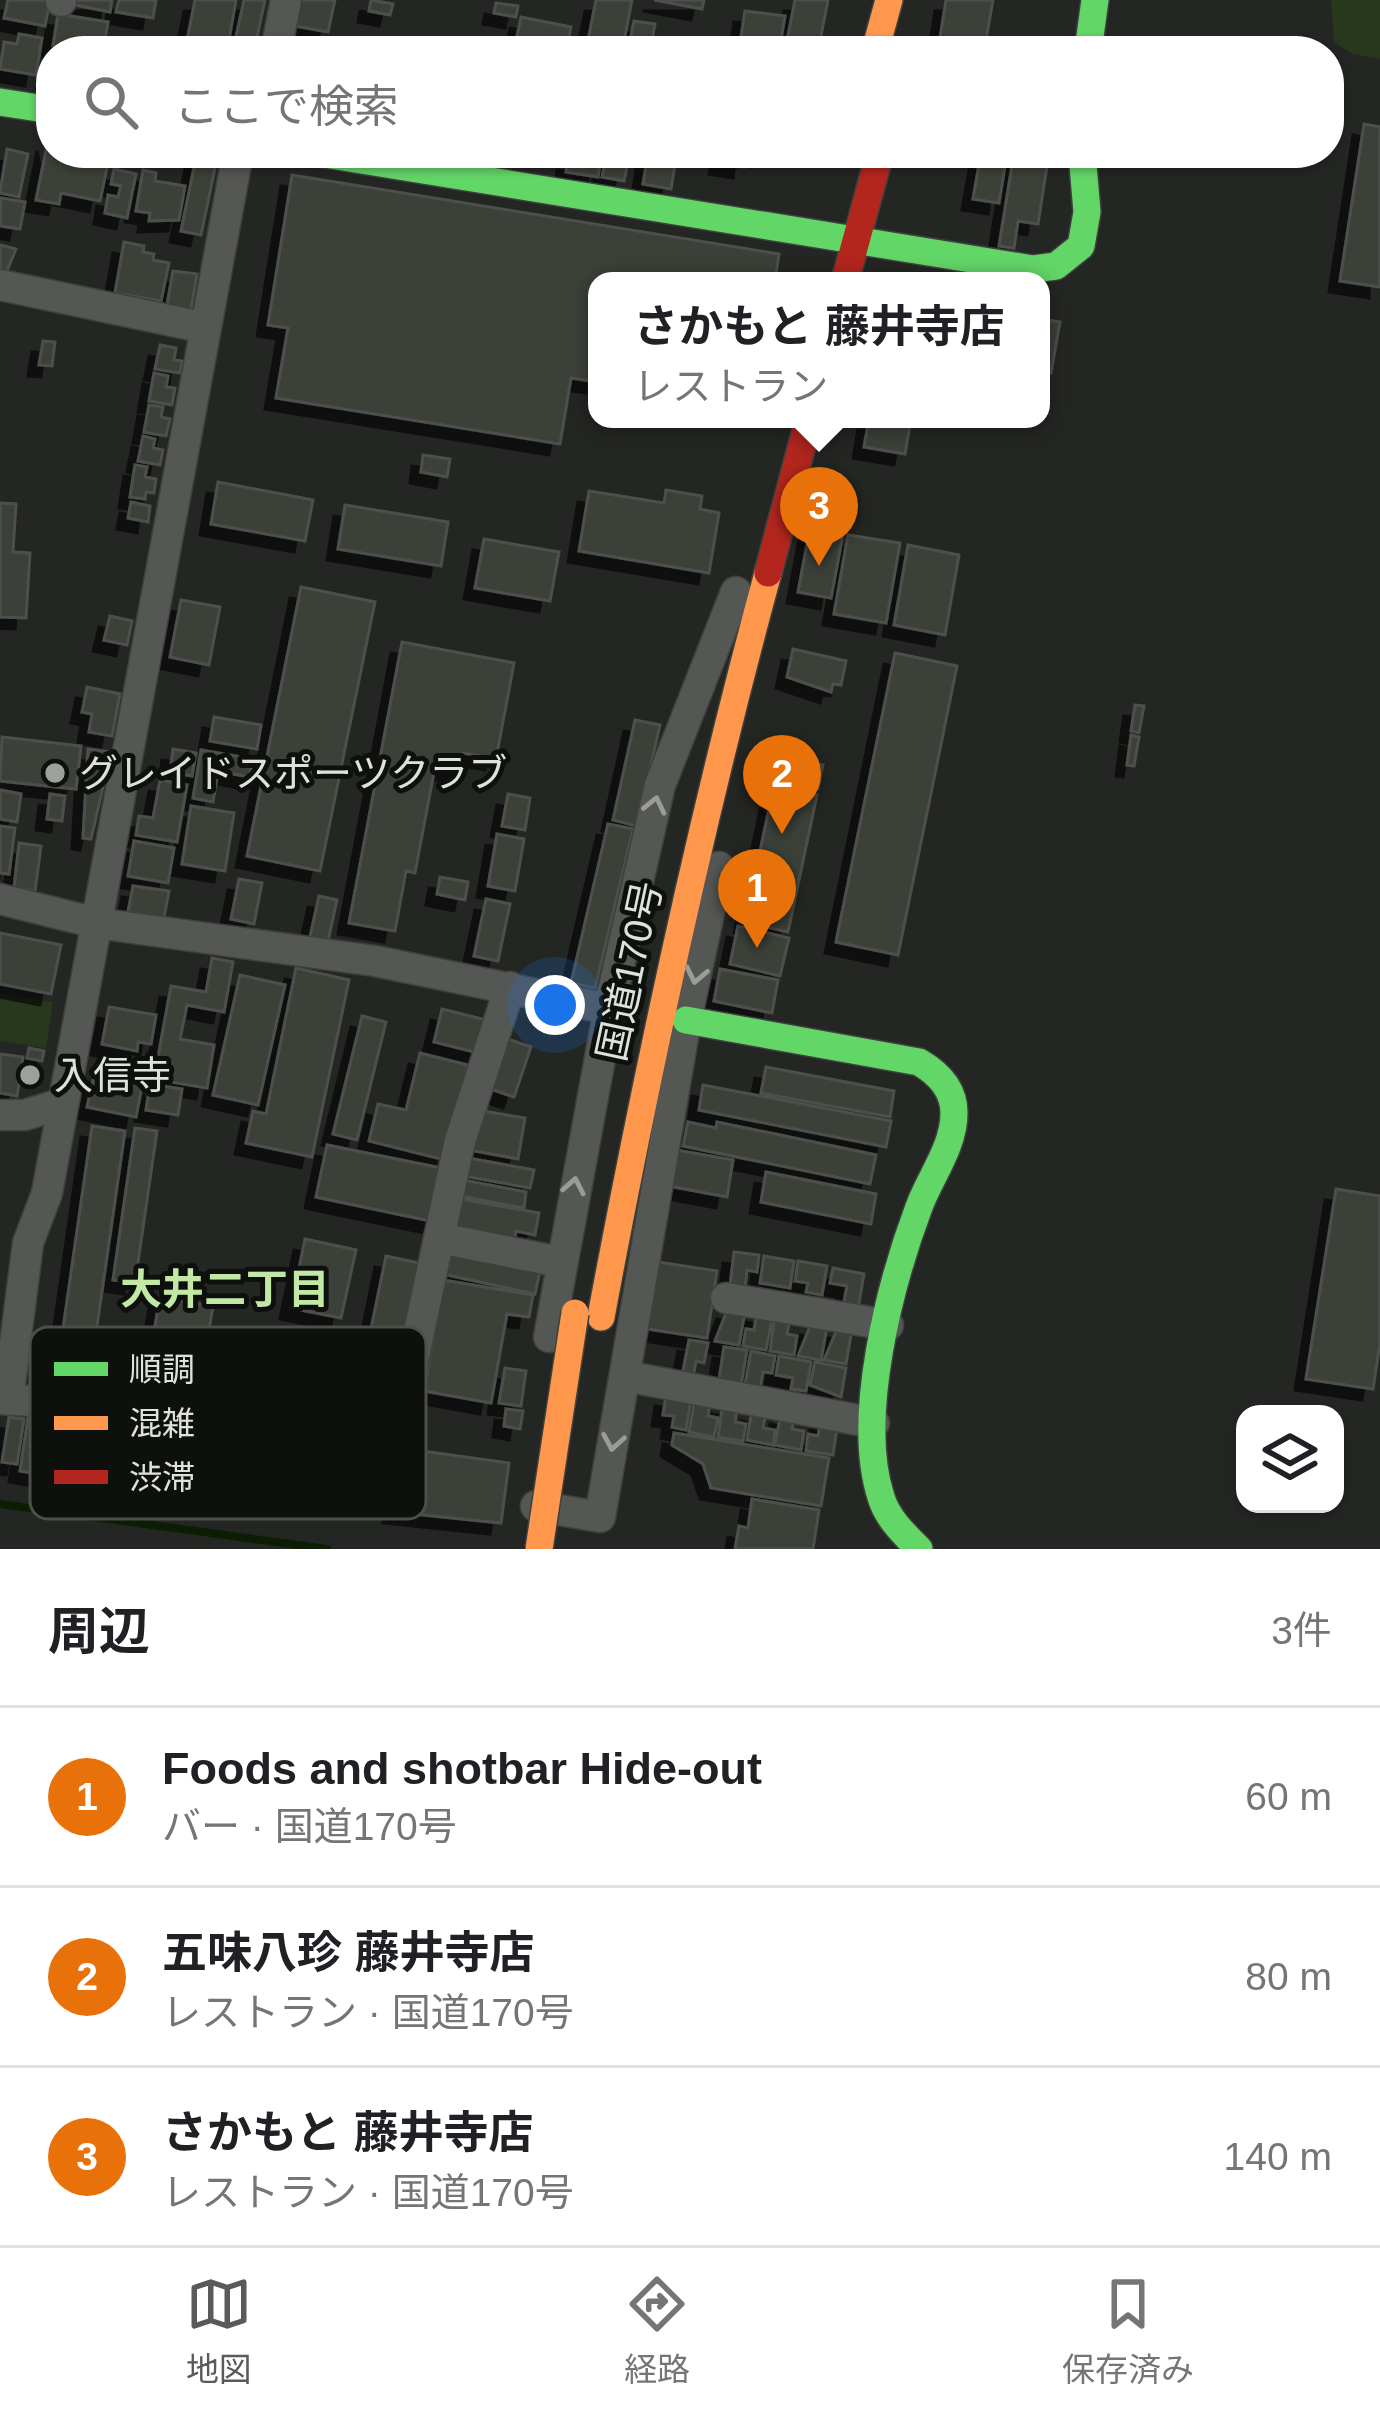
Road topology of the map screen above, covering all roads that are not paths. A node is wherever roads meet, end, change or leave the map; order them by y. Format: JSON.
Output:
{"nodes":[{"id":1,"x":286,"y":0,"type":"edge"},
{"id":2,"x":889,"y":0,"type":"edge"},
{"id":3,"x":1095,"y":0,"type":"edge"},
{"id":4,"x":279,"y":36,"type":"edge"},
{"id":5,"x":879,"y":36,"type":"edge"},
{"id":6,"x":1090,"y":36,"type":"edge"},
{"id":7,"x":0,"y":102,"type":"edge"},
{"id":8,"x":36,"y":108,"type":"edge"},
{"id":9,"x":235,"y":168,"type":"edge"},
{"id":10,"x":410,"y":168,"type":"edge"},
{"id":11,"x":876,"y":168,"type":"edge"},
{"id":12,"x":1082,"y":168,"type":"edge"},
{"id":13,"x":856,"y":241,"type":"junction"},
{"id":14,"x":847,"y":272,"type":"edge"},
{"id":15,"x":0,"y":285,"type":"edge"},
{"id":16,"x":206,"y":328,"type":"junction"},
{"id":17,"x":778,"y":428,"type":"edge"},
{"id":18,"x":807,"y":428,"type":"edge"},
{"id":19,"x":736,"y":592,"type":"junction"},
{"id":20,"x":748,"y":653,"type":"junction"},
{"id":21,"x":0,"y":899,"type":"edge"},
{"id":22,"x":96,"y":923,"type":"junction"},
{"id":23,"x":510,"y":987,"type":"junction"},
{"id":24,"x":609,"y":1009,"type":"junction"},
{"id":25,"x":686,"y":1020,"type":"junction"},
{"id":26,"x":63,"y":1103,"type":"junction"},
{"id":27,"x":0,"y":1115,"type":"edge"},
{"id":28,"x":439,"y":1238,"type":"junction"},
{"id":29,"x":560,"y":1262,"type":"junction"},
{"id":30,"x":726,"y":1298,"type":"dead end"},
{"id":31,"x":588,"y":1315,"type":"junction"},
{"id":32,"x":888,"y":1325,"type":"junction"},
{"id":33,"x":420,"y":1327,"type":"edge"},
{"id":34,"x":625,"y":1376,"type":"junction"},
{"id":35,"x":4,"y":1399,"type":"edge"},
{"id":36,"x":874,"y":1423,"type":"junction"},
{"id":37,"x":539,"y":1549,"type":"edge"},
{"id":38,"x":566,"y":1549,"type":"edge"},
{"id":39,"x":919,"y":1549,"type":"edge"}],
"edges":[{"from":1,"to":4,"type":"street"},
{"from":2,"to":5,"type":"main road"},
{"from":3,"to":6,"type":"main road"},
{"from":7,"to":8,"type":"main road"},
{"from":9,"to":16,"type":"street"},
{"from":10,"to":13,"type":"main road"},
{"from":11,"to":13,"type":"main road"},
{"from":12,"to":13,"type":"main road"},
{"from":13,"to":14,"type":"main road"},
{"from":15,"to":16,"type":"street"},
{"from":16,"to":22,"type":"street"},
{"from":17,"to":19,"type":"main road","name":"国道170号"},
{"from":18,"to":20,"type":"main road","name":"国道170号"},
{"from":24,"to":19,"type":"street","one_way":true},
{"from":19,"to":31,"type":"main road","name":"国道170号"},
{"from":20,"to":25,"type":"street","one_way":true},
{"from":20,"to":31,"type":"main road","name":"国道170号"},
{"from":21,"to":22,"type":"street"},
{"from":22,"to":23,"type":"street"},
{"from":22,"to":26,"type":"street"},
{"from":23,"to":24,"type":"street"},
{"from":23,"to":28,"type":"street"},
{"from":29,"to":24,"type":"street","one_way":true},
{"from":25,"to":32,"type":"main road"},
{"from":25,"to":34,"type":"street"},
{"from":26,"to":27,"type":"street"},
{"from":26,"to":35,"type":"street"},
{"from":28,"to":29,"type":"street"},
{"from":28,"to":33,"type":"street"},
{"from":34,"to":29,"type":"street","one_way":true},
{"from":30,"to":32,"type":"street"},
{"from":31,"to":37,"type":"main road","name":"国道170号","bridge":true},
{"from":31,"to":38,"type":"main road","name":"国道170号"},
{"from":32,"to":36,"type":"main road"},
{"from":34,"to":36,"type":"street"},
{"from":36,"to":39,"type":"main road"}]}
